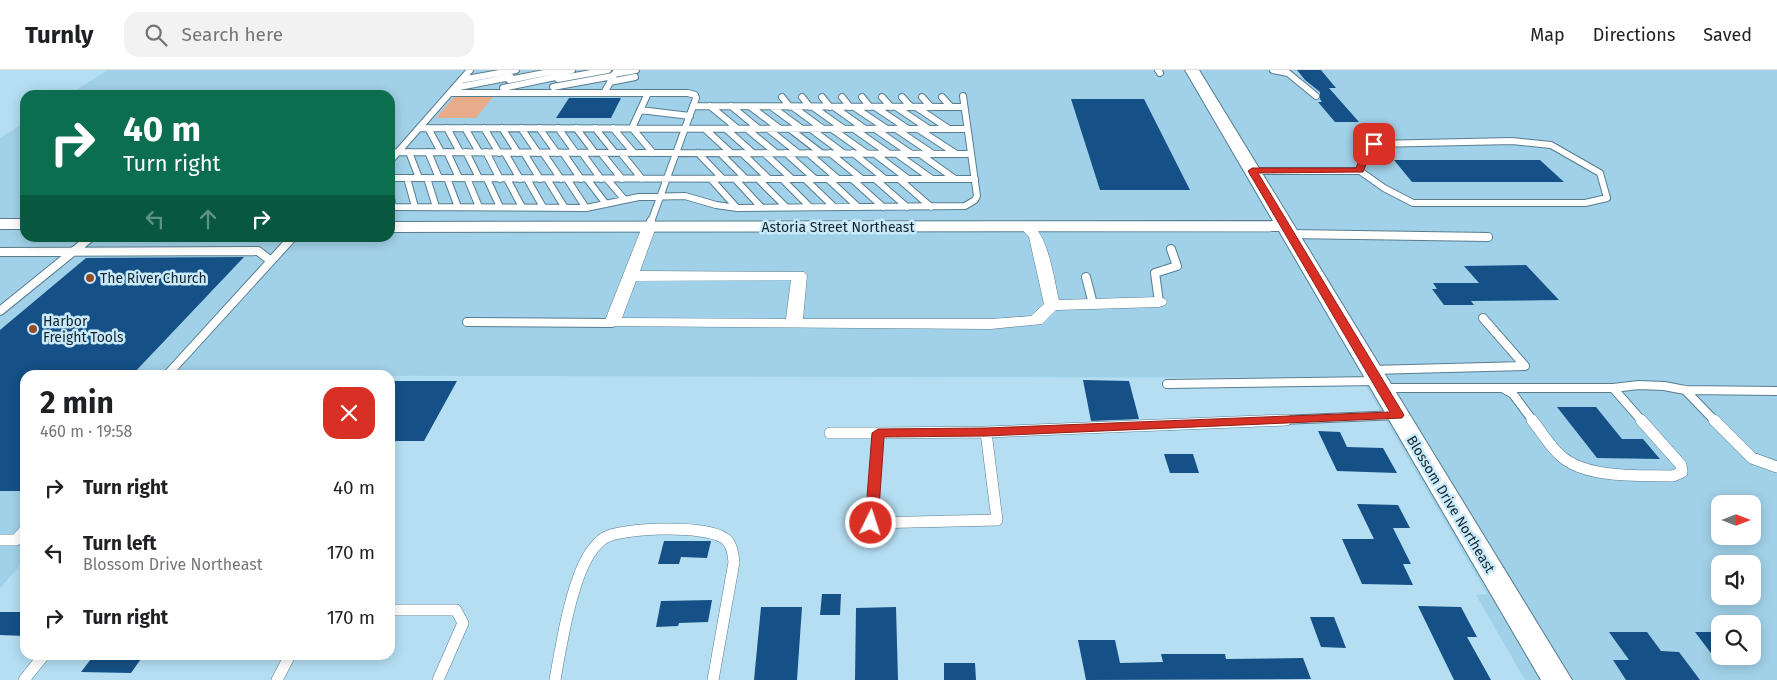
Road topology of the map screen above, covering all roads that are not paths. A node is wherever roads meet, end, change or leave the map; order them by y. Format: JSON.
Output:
{"nodes":[{"id":1,"x":479,"y":70,"type":"edge"},
{"id":2,"x":526,"y":70,"type":"edge"},
{"id":3,"x":572,"y":70,"type":"edge"},
{"id":4,"x":608,"y":70,"type":"edge"},
{"id":5,"x":636,"y":70,"type":"edge"},
{"id":6,"x":1192,"y":70,"type":"edge"},
{"id":7,"x":1273,"y":70,"type":"edge"},
{"id":8,"x":469,"y":71,"type":"edge"},
{"id":9,"x":516,"y":71,"type":"edge"},
{"id":10,"x":561,"y":73,"type":"edge"},
{"id":11,"x":615,"y":73,"type":"edge"},
{"id":12,"x":636,"y":77,"type":"dead end"},
{"id":13,"x":510,"y":79,"type":"junction"},
{"id":14,"x":461,"y":80,"type":"junction"},
{"id":15,"x":610,"y":82,"type":"junction"},
{"id":16,"x":553,"y":87,"type":"junction"},
{"id":17,"x":452,"y":90,"type":"junction"},
{"id":18,"x":501,"y":90,"type":"junction"},
{"id":19,"x":549,"y":93,"type":"junction"},
{"id":20,"x":604,"y":93,"type":"junction"},
{"id":21,"x":648,"y":93,"type":"junction"},
{"id":22,"x":722,"y":96,"type":"dead end"},
{"id":23,"x":742,"y":96,"type":"dead end"},
{"id":24,"x":762,"y":96,"type":"dead end"},
{"id":25,"x":782,"y":96,"type":"dead end"},
{"id":26,"x":802,"y":96,"type":"dead end"},
{"id":27,"x":822,"y":96,"type":"dead end"},
{"id":28,"x":963,"y":96,"type":"dead end"},
{"id":29,"x":1316,"y":96,"type":"dead end"},
{"id":30,"x":842,"y":97,"type":"dead end"},
{"id":31,"x":862,"y":97,"type":"dead end"},
{"id":32,"x":882,"y":97,"type":"dead end"},
{"id":33,"x":902,"y":97,"type":"dead end"},
{"id":34,"x":922,"y":97,"type":"dead end"},
{"id":35,"x":942,"y":97,"type":"dead end"},
{"id":36,"x":694,"y":106,"type":"junction"},
{"id":37,"x":710,"y":106,"type":"junction"},
{"id":38,"x":730,"y":106,"type":"junction"},
{"id":39,"x":750,"y":106,"type":"junction"},
{"id":40,"x":771,"y":106,"type":"junction"},
{"id":41,"x":791,"y":106,"type":"junction"},
{"id":42,"x":812,"y":107,"type":"junction"},
{"id":43,"x":832,"y":107,"type":"junction"},
{"id":44,"x":852,"y":107,"type":"junction"},
{"id":45,"x":873,"y":107,"type":"junction"},
{"id":46,"x":893,"y":107,"type":"junction"},
{"id":47,"x":913,"y":107,"type":"junction"},
{"id":48,"x":931,"y":107,"type":"junction"},
{"id":49,"x":951,"y":107,"type":"junction"},
{"id":50,"x":964,"y":107,"type":"junction"},
{"id":51,"x":640,"y":110,"type":"junction"},
{"id":52,"x":690,"y":116,"type":"junction"},
{"id":53,"x":419,"y":128,"type":"junction"},
{"id":54,"x":428,"y":128,"type":"junction"},
{"id":55,"x":447,"y":128,"type":"junction"},
{"id":56,"x":465,"y":128,"type":"junction"},
{"id":57,"x":484,"y":128,"type":"junction"},
{"id":58,"x":502,"y":128,"type":"junction"},
{"id":59,"x":521,"y":128,"type":"junction"},
{"id":60,"x":539,"y":128,"type":"junction"},
{"id":61,"x":558,"y":128,"type":"junction"},
{"id":62,"x":576,"y":128,"type":"junction"},
{"id":63,"x":595,"y":128,"type":"junction"},
{"id":64,"x":613,"y":128,"type":"junction"},
{"id":65,"x":632,"y":128,"type":"junction"},
{"id":66,"x":685,"y":129,"type":"junction"},
{"id":67,"x":705,"y":129,"type":"junction"},
{"id":68,"x":726,"y":129,"type":"junction"},
{"id":69,"x":738,"y":129,"type":"junction"},
{"id":70,"x":747,"y":129,"type":"junction"},
{"id":71,"x":759,"y":129,"type":"junction"},
{"id":72,"x":768,"y":129,"type":"junction"},
{"id":73,"x":780,"y":129,"type":"junction"},
{"id":74,"x":790,"y":129,"type":"junction"},
{"id":75,"x":802,"y":129,"type":"junction"},
{"id":76,"x":811,"y":129,"type":"junction"},
{"id":77,"x":823,"y":129,"type":"junction"},
{"id":78,"x":832,"y":129,"type":"junction"},
{"id":79,"x":844,"y":129,"type":"junction"},
{"id":80,"x":854,"y":129,"type":"junction"},
{"id":81,"x":865,"y":129,"type":"junction"},
{"id":82,"x":875,"y":129,"type":"junction"},
{"id":83,"x":887,"y":129,"type":"junction"},
{"id":84,"x":896,"y":129,"type":"junction"},
{"id":85,"x":908,"y":129,"type":"junction"},
{"id":86,"x":917,"y":129,"type":"junction"},
{"id":87,"x":929,"y":129,"type":"junction"},
{"id":88,"x":950,"y":129,"type":"junction"},
{"id":89,"x":968,"y":129,"type":"junction"},
{"id":90,"x":398,"y":152,"type":"junction"},
{"id":91,"x":408,"y":152,"type":"junction"},
{"id":92,"x":428,"y":152,"type":"junction"},
{"id":93,"x":444,"y":152,"type":"junction"},
{"id":94,"x":463,"y":152,"type":"junction"},
{"id":95,"x":483,"y":152,"type":"junction"},
{"id":96,"x":502,"y":152,"type":"junction"},
{"id":97,"x":521,"y":152,"type":"junction"},
{"id":98,"x":540,"y":153,"type":"junction"},
{"id":99,"x":560,"y":153,"type":"junction"},
{"id":100,"x":579,"y":153,"type":"junction"},
{"id":101,"x":598,"y":153,"type":"junction"},
{"id":102,"x":618,"y":153,"type":"junction"},
{"id":103,"x":634,"y":153,"type":"junction"},
{"id":104,"x":653,"y":153,"type":"junction"},
{"id":105,"x":676,"y":153,"type":"junction"},
{"id":106,"x":698,"y":153,"type":"junction"},
{"id":107,"x":720,"y":153,"type":"junction"},
{"id":108,"x":731,"y":153,"type":"junction"},
{"id":109,"x":742,"y":153,"type":"junction"},
{"id":110,"x":753,"y":153,"type":"junction"},
{"id":111,"x":764,"y":153,"type":"junction"},
{"id":112,"x":776,"y":153,"type":"junction"},
{"id":113,"x":786,"y":153,"type":"junction"},
{"id":114,"x":798,"y":153,"type":"junction"},
{"id":115,"x":808,"y":153,"type":"junction"},
{"id":116,"x":821,"y":153,"type":"junction"},
{"id":117,"x":830,"y":153,"type":"junction"},
{"id":118,"x":843,"y":153,"type":"junction"},
{"id":119,"x":853,"y":153,"type":"junction"},
{"id":120,"x":866,"y":153,"type":"junction"},
{"id":121,"x":875,"y":153,"type":"junction"},
{"id":122,"x":888,"y":153,"type":"junction"},
{"id":123,"x":897,"y":154,"type":"junction"},
{"id":124,"x":910,"y":154,"type":"junction"},
{"id":125,"x":919,"y":154,"type":"junction"},
{"id":126,"x":933,"y":154,"type":"junction"},
{"id":127,"x":955,"y":154,"type":"junction"},
{"id":128,"x":971,"y":154,"type":"junction"},
{"id":129,"x":395,"y":155,"type":"edge"},
{"id":130,"x":1252,"y":171,"type":"junction"},
{"id":131,"x":1360,"y":171,"type":"junction"},
{"id":132,"x":395,"y":178,"type":"edge"},
{"id":133,"x":407,"y":178,"type":"junction"},
{"id":134,"x":418,"y":178,"type":"junction"},
{"id":135,"x":427,"y":178,"type":"junction"},
{"id":136,"x":439,"y":178,"type":"junction"},
{"id":137,"x":447,"y":178,"type":"junction"},
{"id":138,"x":463,"y":178,"type":"junction"},
{"id":139,"x":483,"y":178,"type":"junction"},
{"id":140,"x":503,"y":178,"type":"junction"},
{"id":141,"x":524,"y":179,"type":"junction"},
{"id":142,"x":544,"y":179,"type":"junction"},
{"id":143,"x":564,"y":179,"type":"junction"},
{"id":144,"x":584,"y":179,"type":"junction"},
{"id":145,"x":604,"y":179,"type":"junction"},
{"id":146,"x":622,"y":179,"type":"junction"},
{"id":147,"x":642,"y":179,"type":"junction"},
{"id":148,"x":667,"y":179,"type":"junction"},
{"id":149,"x":712,"y":179,"type":"junction"},
{"id":150,"x":722,"y":179,"type":"junction"},
{"id":151,"x":735,"y":179,"type":"junction"},
{"id":152,"x":746,"y":179,"type":"junction"},
{"id":153,"x":758,"y":179,"type":"junction"},
{"id":154,"x":769,"y":179,"type":"junction"},
{"id":155,"x":782,"y":179,"type":"junction"},
{"id":156,"x":792,"y":179,"type":"junction"},
{"id":157,"x":805,"y":179,"type":"junction"},
{"id":158,"x":815,"y":179,"type":"junction"},
{"id":159,"x":828,"y":179,"type":"junction"},
{"id":160,"x":838,"y":179,"type":"junction"},
{"id":161,"x":852,"y":179,"type":"junction"},
{"id":162,"x":862,"y":179,"type":"junction"},
{"id":163,"x":875,"y":179,"type":"junction"},
{"id":164,"x":885,"y":179,"type":"junction"},
{"id":165,"x":898,"y":179,"type":"junction"},
{"id":166,"x":908,"y":179,"type":"junction"},
{"id":167,"x":932,"y":179,"type":"junction"},
{"id":168,"x":955,"y":179,"type":"junction"},
{"id":169,"x":975,"y":179,"type":"junction"},
{"id":170,"x":660,"y":197,"type":"junction"},
{"id":171,"x":624,"y":199,"type":"junction"},
{"id":172,"x":606,"y":204,"type":"junction"},
{"id":173,"x":395,"y":207,"type":"edge"},
{"id":174,"x":415,"y":207,"type":"junction"},
{"id":175,"x":436,"y":207,"type":"junction"},
{"id":176,"x":458,"y":207,"type":"junction"},
{"id":177,"x":479,"y":207,"type":"junction"},
{"id":178,"x":786,"y":207,"type":"junction"},
{"id":179,"x":810,"y":207,"type":"junction"},
{"id":180,"x":834,"y":207,"type":"junction"},
{"id":181,"x":858,"y":207,"type":"junction"},
{"id":182,"x":882,"y":207,"type":"junction"},
{"id":183,"x":907,"y":207,"type":"junction"},
{"id":184,"x":931,"y":207,"type":"junction"},
{"id":185,"x":500,"y":208,"type":"junction"},
{"id":186,"x":522,"y":208,"type":"junction"},
{"id":187,"x":543,"y":208,"type":"junction"},
{"id":188,"x":564,"y":208,"type":"junction"},
{"id":189,"x":586,"y":208,"type":"junction"},
{"id":190,"x":737,"y":208,"type":"junction"},
{"id":191,"x":761,"y":208,"type":"junction"},
{"id":192,"x":0,"y":224,"type":"edge"},
{"id":193,"x":20,"y":224,"type":"edge"},
{"id":194,"x":395,"y":227,"type":"edge"},
{"id":195,"x":649,"y":227,"type":"junction"},
{"id":196,"x":1027,"y":228,"type":"junction"},
{"id":197,"x":1288,"y":230,"type":"junction"},
{"id":198,"x":1488,"y":237,"type":"dead end"},
{"id":199,"x":85,"y":242,"type":"edge"},
{"id":200,"x":288,"y":242,"type":"edge"},
{"id":201,"x":1171,"y":249,"type":"dead end"},
{"id":202,"x":0,"y":252,"type":"edge"},
{"id":203,"x":72,"y":252,"type":"junction"},
{"id":204,"x":271,"y":260,"type":"junction"},
{"id":205,"x":631,"y":276,"type":"junction"},
{"id":206,"x":1086,"y":277,"type":"dead end"},
{"id":207,"x":1159,"y":302,"type":"joint"},
{"id":208,"x":1093,"y":304,"type":"junction"},
{"id":209,"x":1052,"y":305,"type":"junction"},
{"id":210,"x":0,"y":310,"type":"edge"},
{"id":211,"x":1484,"y":318,"type":"dead end"},
{"id":212,"x":467,"y":322,"type":"dead end"},
{"id":213,"x":612,"y":323,"type":"junction"},
{"id":214,"x":794,"y":323,"type":"junction"},
{"id":215,"x":172,"y":370,"type":"edge"},
{"id":216,"x":1376,"y":380,"type":"junction"},
{"id":217,"x":1167,"y":384,"type":"dead end"},
{"id":218,"x":1613,"y":388,"type":"junction"},
{"id":219,"x":1504,"y":389,"type":"junction"},
{"id":220,"x":1685,"y":390,"type":"junction"},
{"id":221,"x":1777,"y":391,"type":"edge"},
{"id":222,"x":1398,"y":415,"type":"junction"},
{"id":223,"x":986,"y":432,"type":"junction"},
{"id":224,"x":830,"y":433,"type":"dead end"},
{"id":225,"x":878,"y":433,"type":"junction"},
{"id":226,"x":1777,"y":468,"type":"edge"},
{"id":227,"x":20,"y":536,"type":"edge"},
{"id":228,"x":1,"y":541,"type":"edge"},
{"id":229,"x":395,"y":610,"type":"edge"},
{"id":230,"x":40,"y":660,"type":"edge"},
{"id":231,"x":287,"y":660,"type":"edge"},
{"id":232,"x":24,"y":680,"type":"edge"},
{"id":233,"x":277,"y":680,"type":"edge"},
{"id":234,"x":438,"y":680,"type":"edge"},
{"id":235,"x":555,"y":680,"type":"edge"},
{"id":236,"x":713,"y":680,"type":"edge"},
{"id":237,"x":1557,"y":680,"type":"edge"}],
"edges":[{"from":1,"to":8,"type":"lane"},
{"from":2,"to":9,"type":"lane"},
{"from":3,"to":10,"type":"lane"},
{"from":4,"to":10,"type":"lane"},
{"from":5,"to":11,"type":"lane"},
{"from":6,"to":130,"type":"street","name":"Blossom Drive Northeast"},
{"from":7,"to":29,"type":"lane"},
{"from":8,"to":14,"type":"lane"},
{"from":9,"to":13,"type":"lane"},
{"from":9,"to":14,"type":"lane"},
{"from":10,"to":13,"type":"lane"},
{"from":10,"to":16,"type":"lane"},
{"from":10,"to":18,"type":"lane"},
{"from":11,"to":15,"type":"lane"},
{"from":11,"to":16,"type":"lane"},
{"from":12,"to":15,"type":"lane"},
{"from":13,"to":17,"type":"lane"},
{"from":13,"to":18,"type":"lane"},
{"from":14,"to":17,"type":"lane"},
{"from":15,"to":20,"type":"lane"},
{"from":16,"to":19,"type":"lane"},
{"from":17,"to":18,"type":"lane"},
{"from":17,"to":53,"type":"lane"},
{"from":18,"to":19,"type":"lane"},
{"from":19,"to":20,"type":"lane"},
{"from":20,"to":21,"type":"lane"},
{"from":21,"to":36,"type":"lane"},
{"from":21,"to":51,"type":"lane"},
{"from":22,"to":38,"type":"lane"},
{"from":23,"to":39,"type":"lane"},
{"from":24,"to":40,"type":"lane"},
{"from":25,"to":41,"type":"lane"},
{"from":26,"to":42,"type":"lane"},
{"from":27,"to":43,"type":"lane"},
{"from":28,"to":50,"type":"lane"},
{"from":30,"to":44,"type":"lane"},
{"from":31,"to":45,"type":"lane"},
{"from":32,"to":46,"type":"lane"},
{"from":33,"to":47,"type":"lane"},
{"from":34,"to":48,"type":"lane"},
{"from":35,"to":49,"type":"lane"},
{"from":36,"to":37,"type":"lane"},
{"from":36,"to":52,"type":"lane"},
{"from":37,"to":38,"type":"lane"},
{"from":37,"to":69,"type":"lane"},
{"from":38,"to":39,"type":"lane"},
{"from":38,"to":71,"type":"lane"},
{"from":39,"to":40,"type":"lane"},
{"from":39,"to":73,"type":"lane"},
{"from":40,"to":41,"type":"lane"},
{"from":40,"to":75,"type":"lane"},
{"from":41,"to":42,"type":"lane"},
{"from":41,"to":77,"type":"lane"},
{"from":42,"to":43,"type":"lane"},
{"from":42,"to":79,"type":"lane"},
{"from":43,"to":44,"type":"lane"},
{"from":43,"to":81,"type":"lane"},
{"from":44,"to":45,"type":"lane"},
{"from":44,"to":83,"type":"lane"},
{"from":45,"to":46,"type":"lane"},
{"from":45,"to":85,"type":"lane"},
{"from":46,"to":47,"type":"lane"},
{"from":46,"to":87,"type":"lane"},
{"from":47,"to":48,"type":"lane"},
{"from":47,"to":88,"type":"lane"},
{"from":48,"to":49,"type":"lane"},
{"from":49,"to":50,"type":"lane"},
{"from":50,"to":89,"type":"lane"},
{"from":51,"to":52,"type":"lane"},
{"from":51,"to":65,"type":"lane"},
{"from":52,"to":66,"type":"lane"},
{"from":53,"to":54,"type":"lane"},
{"from":53,"to":90,"type":"lane"},
{"from":54,"to":55,"type":"lane"},
{"from":54,"to":93,"type":"lane"},
{"from":55,"to":56,"type":"lane"},
{"from":55,"to":94,"type":"lane"},
{"from":56,"to":57,"type":"lane"},
{"from":56,"to":95,"type":"lane"},
{"from":57,"to":58,"type":"lane"},
{"from":57,"to":96,"type":"lane"},
{"from":58,"to":59,"type":"lane"},
{"from":58,"to":97,"type":"lane"},
{"from":59,"to":60,"type":"lane"},
{"from":59,"to":98,"type":"lane"},
{"from":60,"to":61,"type":"lane"},
{"from":60,"to":99,"type":"lane"},
{"from":61,"to":62,"type":"lane"},
{"from":61,"to":100,"type":"lane"},
{"from":62,"to":63,"type":"lane"},
{"from":62,"to":101,"type":"lane"},
{"from":63,"to":64,"type":"lane"},
{"from":63,"to":102,"type":"lane"},
{"from":64,"to":65,"type":"lane"},
{"from":64,"to":103,"type":"lane"},
{"from":65,"to":66,"type":"lane"},
{"from":65,"to":104,"type":"lane"},
{"from":66,"to":67,"type":"lane"},
{"from":66,"to":105,"type":"lane"},
{"from":67,"to":68,"type":"lane"},
{"from":67,"to":108,"type":"lane"},
{"from":68,"to":69,"type":"lane"},
{"from":68,"to":110,"type":"lane"},
{"from":69,"to":70,"type":"lane"},
{"from":70,"to":71,"type":"lane"},
{"from":70,"to":112,"type":"lane"},
{"from":71,"to":72,"type":"lane"},
{"from":72,"to":73,"type":"lane"},
{"from":72,"to":114,"type":"lane"},
{"from":73,"to":74,"type":"lane"},
{"from":74,"to":75,"type":"lane"},
{"from":74,"to":116,"type":"lane"},
{"from":75,"to":76,"type":"lane"},
{"from":76,"to":77,"type":"lane"},
{"from":76,"to":118,"type":"lane"},
{"from":77,"to":78,"type":"lane"},
{"from":78,"to":79,"type":"lane"},
{"from":78,"to":120,"type":"lane"},
{"from":79,"to":80,"type":"lane"},
{"from":80,"to":81,"type":"lane"},
{"from":80,"to":122,"type":"lane"},
{"from":81,"to":82,"type":"lane"},
{"from":82,"to":83,"type":"lane"},
{"from":82,"to":124,"type":"lane"},
{"from":83,"to":84,"type":"lane"},
{"from":84,"to":85,"type":"lane"},
{"from":84,"to":126,"type":"lane"},
{"from":85,"to":86,"type":"lane"},
{"from":86,"to":87,"type":"lane"},
{"from":86,"to":127,"type":"lane"},
{"from":87,"to":88,"type":"lane"},
{"from":88,"to":89,"type":"lane"},
{"from":89,"to":128,"type":"lane"},
{"from":90,"to":91,"type":"lane"},
{"from":90,"to":129,"type":"lane"},
{"from":91,"to":92,"type":"lane"},
{"from":91,"to":134,"type":"lane"},
{"from":92,"to":93,"type":"lane"},
{"from":92,"to":136,"type":"lane"},
{"from":93,"to":94,"type":"lane"},
{"from":93,"to":138,"type":"lane"},
{"from":94,"to":95,"type":"lane"},
{"from":94,"to":139,"type":"lane"},
{"from":95,"to":96,"type":"lane"},
{"from":95,"to":140,"type":"lane"},
{"from":96,"to":97,"type":"lane"},
{"from":96,"to":141,"type":"lane"},
{"from":97,"to":98,"type":"lane"},
{"from":97,"to":142,"type":"lane"},
{"from":98,"to":99,"type":"lane"},
{"from":98,"to":143,"type":"lane"},
{"from":99,"to":100,"type":"lane"},
{"from":99,"to":144,"type":"lane"},
{"from":100,"to":101,"type":"lane"},
{"from":100,"to":145,"type":"lane"},
{"from":101,"to":102,"type":"lane"},
{"from":101,"to":146,"type":"lane"},
{"from":102,"to":103,"type":"lane"},
{"from":102,"to":147,"type":"lane"},
{"from":103,"to":104,"type":"lane"},
{"from":104,"to":105,"type":"lane"},
{"from":105,"to":106,"type":"lane"},
{"from":105,"to":148,"type":"lane"},
{"from":106,"to":107,"type":"lane"},
{"from":106,"to":150,"type":"lane"},
{"from":107,"to":108,"type":"lane"},
{"from":107,"to":152,"type":"lane"},
{"from":108,"to":109,"type":"lane"},
{"from":109,"to":110,"type":"lane"},
{"from":109,"to":154,"type":"lane"},
{"from":110,"to":111,"type":"lane"},
{"from":111,"to":112,"type":"lane"},
{"from":111,"to":156,"type":"lane"},
{"from":112,"to":113,"type":"lane"},
{"from":113,"to":114,"type":"lane"},
{"from":113,"to":158,"type":"lane"},
{"from":114,"to":115,"type":"lane"},
{"from":115,"to":116,"type":"lane"},
{"from":115,"to":160,"type":"lane"},
{"from":116,"to":117,"type":"lane"},
{"from":117,"to":118,"type":"lane"},
{"from":117,"to":162,"type":"lane"},
{"from":118,"to":119,"type":"lane"},
{"from":119,"to":120,"type":"lane"},
{"from":119,"to":164,"type":"lane"},
{"from":120,"to":121,"type":"lane"},
{"from":121,"to":122,"type":"lane"},
{"from":121,"to":166,"type":"lane"},
{"from":122,"to":123,"type":"lane"},
{"from":123,"to":124,"type":"lane"},
{"from":123,"to":167,"type":"lane"},
{"from":124,"to":125,"type":"lane"},
{"from":125,"to":126,"type":"lane"},
{"from":125,"to":168,"type":"lane"},
{"from":126,"to":127,"type":"lane"},
{"from":127,"to":128,"type":"lane"},
{"from":128,"to":169,"type":"lane"},
{"from":130,"to":131,"type":"lane"},
{"from":130,"to":197,"type":"street","name":"Blossom Drive Northeast"},
{"from":131,"to":131,"type":"lane"},
{"from":132,"to":133,"type":"lane"},
{"from":133,"to":134,"type":"lane"},
{"from":133,"to":174,"type":"lane"},
{"from":134,"to":135,"type":"lane"},
{"from":135,"to":136,"type":"lane"},
{"from":135,"to":175,"type":"lane"},
{"from":136,"to":137,"type":"lane"},
{"from":137,"to":138,"type":"lane"},
{"from":137,"to":176,"type":"lane"},
{"from":138,"to":139,"type":"lane"},
{"from":138,"to":177,"type":"lane"},
{"from":139,"to":140,"type":"lane"},
{"from":139,"to":185,"type":"lane"},
{"from":140,"to":141,"type":"lane"},
{"from":140,"to":186,"type":"lane"},
{"from":141,"to":142,"type":"lane"},
{"from":141,"to":187,"type":"lane"},
{"from":142,"to":143,"type":"lane"},
{"from":142,"to":188,"type":"lane"},
{"from":143,"to":144,"type":"lane"},
{"from":143,"to":189,"type":"lane"},
{"from":144,"to":145,"type":"lane"},
{"from":144,"to":172,"type":"lane"},
{"from":145,"to":146,"type":"lane"},
{"from":145,"to":171,"type":"lane"},
{"from":146,"to":147,"type":"lane"},
{"from":147,"to":148,"type":"lane"},
{"from":148,"to":149,"type":"lane"},
{"from":148,"to":170,"type":"lane"},
{"from":149,"to":150,"type":"lane"},
{"from":149,"to":190,"type":"lane"},
{"from":150,"to":151,"type":"lane"},
{"from":151,"to":152,"type":"lane"},
{"from":151,"to":191,"type":"lane"},
{"from":152,"to":153,"type":"lane"},
{"from":153,"to":154,"type":"lane"},
{"from":153,"to":178,"type":"lane"},
{"from":154,"to":155,"type":"lane"},
{"from":155,"to":156,"type":"lane"},
{"from":155,"to":179,"type":"lane"},
{"from":156,"to":157,"type":"lane"},
{"from":157,"to":158,"type":"lane"},
{"from":157,"to":180,"type":"lane"},
{"from":158,"to":159,"type":"lane"},
{"from":159,"to":160,"type":"lane"},
{"from":159,"to":181,"type":"lane"},
{"from":160,"to":161,"type":"lane"},
{"from":161,"to":162,"type":"lane"},
{"from":161,"to":182,"type":"lane"},
{"from":162,"to":163,"type":"lane"},
{"from":163,"to":164,"type":"lane"},
{"from":163,"to":183,"type":"lane"},
{"from":164,"to":165,"type":"lane"},
{"from":165,"to":166,"type":"lane"},
{"from":165,"to":184,"type":"lane"},
{"from":166,"to":167,"type":"lane"},
{"from":167,"to":168,"type":"lane"},
{"from":168,"to":169,"type":"lane"},
{"from":169,"to":184,"type":"lane"},
{"from":170,"to":171,"type":"lane"},
{"from":170,"to":190,"type":"lane"},
{"from":170,"to":195,"type":"lane"},
{"from":171,"to":172,"type":"lane"},
{"from":172,"to":189,"type":"lane"},
{"from":173,"to":174,"type":"lane"},
{"from":174,"to":175,"type":"lane"},
{"from":175,"to":176,"type":"lane"},
{"from":176,"to":177,"type":"lane"},
{"from":177,"to":185,"type":"lane"},
{"from":178,"to":179,"type":"lane"},
{"from":178,"to":191,"type":"lane"},
{"from":179,"to":180,"type":"lane"},
{"from":180,"to":181,"type":"lane"},
{"from":181,"to":182,"type":"lane"},
{"from":182,"to":183,"type":"lane"},
{"from":183,"to":184,"type":"lane"},
{"from":185,"to":186,"type":"lane"},
{"from":186,"to":187,"type":"lane"},
{"from":187,"to":188,"type":"lane"},
{"from":188,"to":189,"type":"lane"},
{"from":190,"to":191,"type":"lane"},
{"from":192,"to":193,"type":"street"},
{"from":194,"to":195,"type":"street","name":"Astoria Street Northeast"},
{"from":195,"to":196,"type":"street","name":"Astoria Street Northeast"},
{"from":195,"to":205,"type":"street"},
{"from":196,"to":197,"type":"street","name":"Astoria Street Northeast"},
{"from":196,"to":209,"type":"street"},
{"from":197,"to":198,"type":"lane"},
{"from":197,"to":216,"type":"street","name":"Blossom Drive Northeast"},
{"from":199,"to":203,"type":"lane"},
{"from":200,"to":204,"type":"lane"},
{"from":201,"to":207,"type":"lane"},
{"from":202,"to":203,"type":"lane"},
{"from":203,"to":204,"type":"lane"},
{"from":203,"to":210,"type":"lane"},
{"from":204,"to":215,"type":"lane"},
{"from":205,"to":213,"type":"street"},
{"from":205,"to":214,"type":"street"},
{"from":206,"to":208,"type":"lane"},
{"from":207,"to":208,"type":"street"},
{"from":208,"to":209,"type":"street"},
{"from":209,"to":214,"type":"street"},
{"from":211,"to":216,"type":"lane"},
{"from":212,"to":213,"type":"lane"},
{"from":213,"to":214,"type":"street"},
{"from":216,"to":217,"type":"lane"},
{"from":216,"to":219,"type":"lane"},
{"from":216,"to":222,"type":"street","name":"Blossom Drive Northeast"},
{"from":218,"to":219,"type":"lane"},
{"from":218,"to":219,"type":"lane"},
{"from":218,"to":220,"type":"lane"},
{"from":220,"to":221,"type":"lane"},
{"from":220,"to":226,"type":"lane"},
{"from":222,"to":223,"type":"lane"},
{"from":222,"to":237,"type":"street","name":"Blossom Drive Northeast"},
{"from":223,"to":225,"type":"lane"},
{"from":223,"to":225,"type":"lane"},
{"from":224,"to":225,"type":"lane"},
{"from":227,"to":228,"type":"lane"},
{"from":229,"to":234,"type":"lane"},
{"from":230,"to":232,"type":"lane"},
{"from":231,"to":233,"type":"lane"},
{"from":235,"to":236,"type":"lane"}]}
